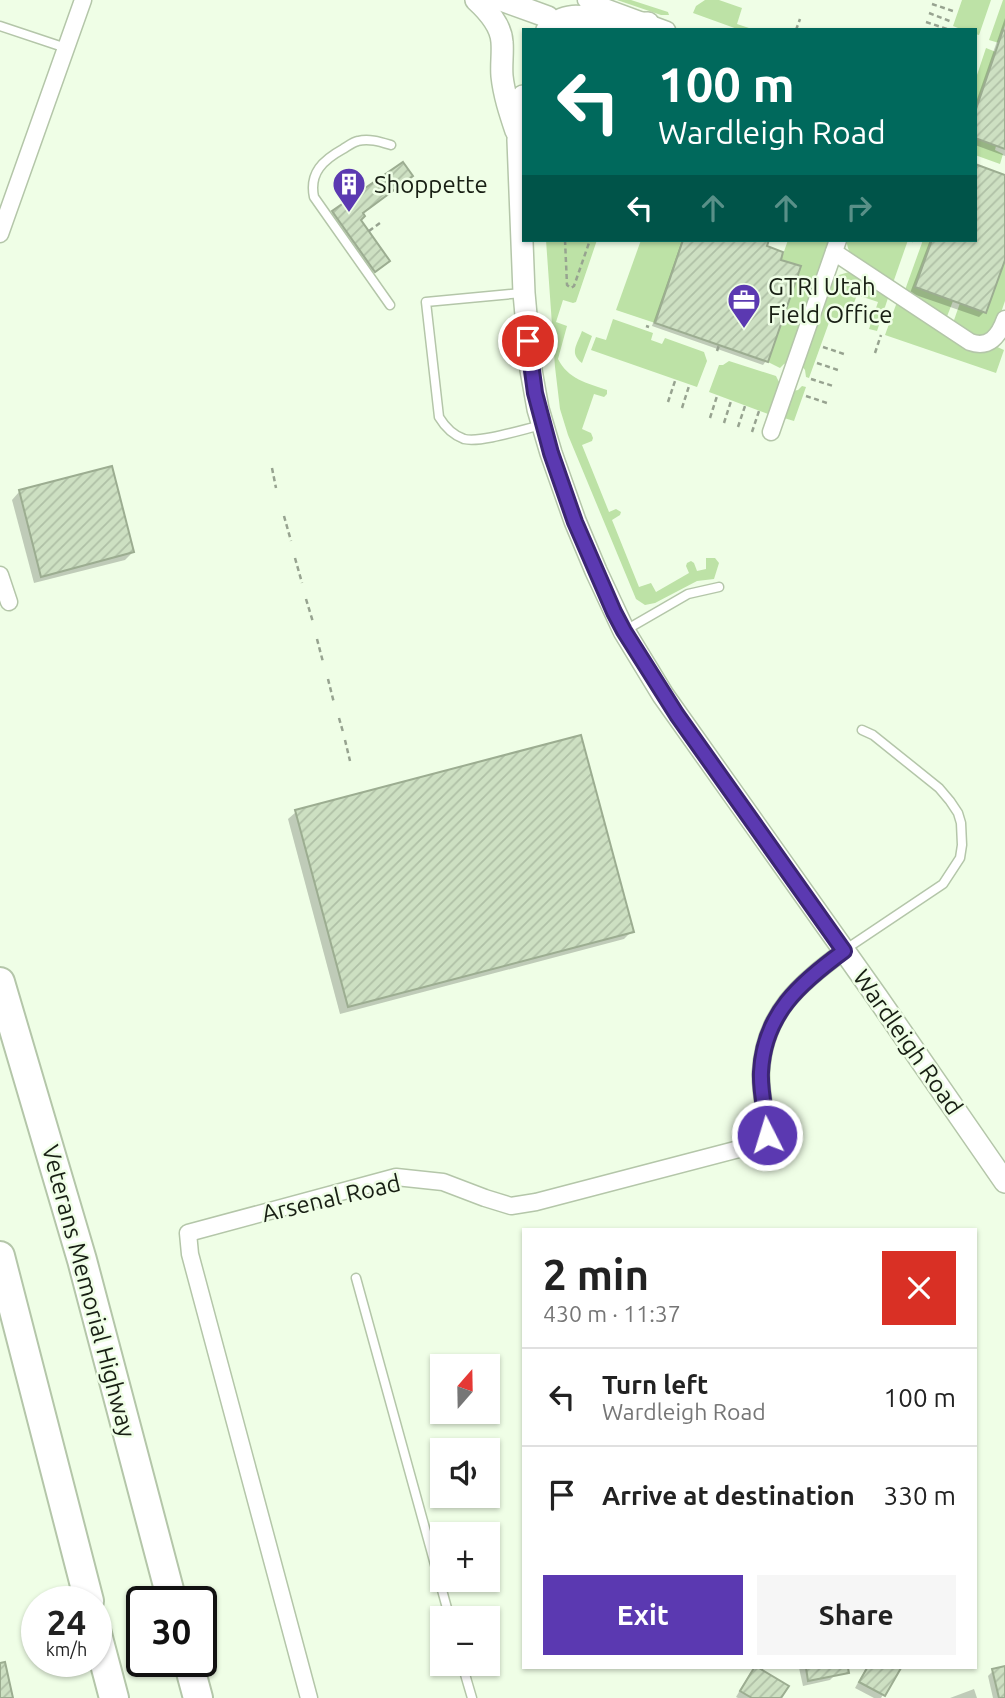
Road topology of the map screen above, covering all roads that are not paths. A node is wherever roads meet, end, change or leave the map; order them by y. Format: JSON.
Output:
{"nodes":[{"id":1,"x":83,"y":0,"type":"edge"},
{"id":2,"x":476,"y":0,"type":"edge"},
{"id":3,"x":501,"y":0,"type":"edge"},
{"id":4,"x":586,"y":0,"type":"edge"},
{"id":5,"x":550,"y":19,"type":"edge"},
{"id":6,"x":0,"y":26,"type":"edge"},
{"id":7,"x":657,"y":26,"type":"edge"},
{"id":8,"x":578,"y":28,"type":"edge"},
{"id":9,"x":66,"y":48,"type":"junction"},
{"id":10,"x":522,"y":105,"type":"edge"},
{"id":11,"x":518,"y":140,"type":"junction"},
{"id":12,"x":391,"y":145,"type":"dead end"},
{"id":13,"x":0,"y":234,"type":"edge"},
{"id":14,"x":836,"y":246,"type":"edge"},
{"id":15,"x":524,"y":293,"type":"junction"},
{"id":16,"x":390,"y":305,"type":"dead end"},
{"id":17,"x":1005,"y":319,"type":"edge"},
{"id":18,"x":542,"y":425,"type":"junction"},
{"id":19,"x":771,"y":432,"type":"dead end"},
{"id":20,"x":0,"y":575,"type":"edge"},
{"id":21,"x":719,"y":587,"type":"dead end"},
{"id":22,"x":9,"y":602,"type":"dead end"},
{"id":23,"x":624,"y":631,"type":"junction"},
{"id":24,"x":862,"y":730,"type":"dead end"},
{"id":25,"x":844,"y":951,"type":"junction"},
{"id":26,"x":0,"y":982,"type":"edge"},
{"id":27,"x":1005,"y":1182,"type":"edge"},
{"id":28,"x":0,"y":1256,"type":"edge"},
{"id":29,"x":356,"y":1279,"type":"dead end"},
{"id":30,"x":85,"y":1586,"type":"edge"},
{"id":31,"x":169,"y":1586,"type":"edge"},
{"id":32,"x":446,"y":1606,"type":"edge"},
{"id":33,"x":466,"y":1676,"type":"edge"},
{"id":34,"x":108,"y":1677,"type":"edge"},
{"id":35,"x":192,"y":1677,"type":"edge"},
{"id":36,"x":114,"y":1698,"type":"edge"},
{"id":37,"x":198,"y":1698,"type":"edge"},
{"id":38,"x":309,"y":1698,"type":"edge"},
{"id":39,"x":472,"y":1698,"type":"edge"}],
"edges":[{"from":1,"to":9,"type":"street"},
{"from":2,"to":11,"type":"main road"},
{"from":3,"to":5,"type":"main road"},
{"from":4,"to":7,"type":"street"},
{"from":5,"to":7,"type":"main road"},
{"from":5,"to":8,"type":"street"},
{"from":6,"to":9,"type":"lane"},
{"from":9,"to":13,"type":"street"},
{"from":10,"to":11,"type":"main road","name":"Wardleigh Road"},
{"from":11,"to":15,"type":"main road","name":"Wardleigh Road"},
{"from":12,"to":16,"type":"lane"},
{"from":14,"to":17,"type":"street"},
{"from":14,"to":19,"type":"street"},
{"from":15,"to":18,"type":"main road","name":"Wardleigh Road"},
{"from":15,"to":18,"type":"lane"},
{"from":18,"to":23,"type":"main road","name":"Wardleigh Road"},
{"from":20,"to":22,"type":"street"},
{"from":21,"to":23,"type":"lane"},
{"from":23,"to":25,"type":"main road","name":"Wardleigh Road"},
{"from":24,"to":25,"type":"lane"},
{"from":25,"to":27,"type":"main road","name":"Wardleigh Road"},
{"from":25,"to":38,"type":"street","name":"Arsenal Road"},
{"from":26,"to":31,"type":"highway","name":"Veterans Memorial Highway"},
{"from":28,"to":30,"type":"highway"},
{"from":29,"to":32,"type":"lane"},
{"from":33,"to":39,"type":"lane"},
{"from":34,"to":36,"type":"highway"},
{"from":35,"to":37,"type":"highway"}]}
